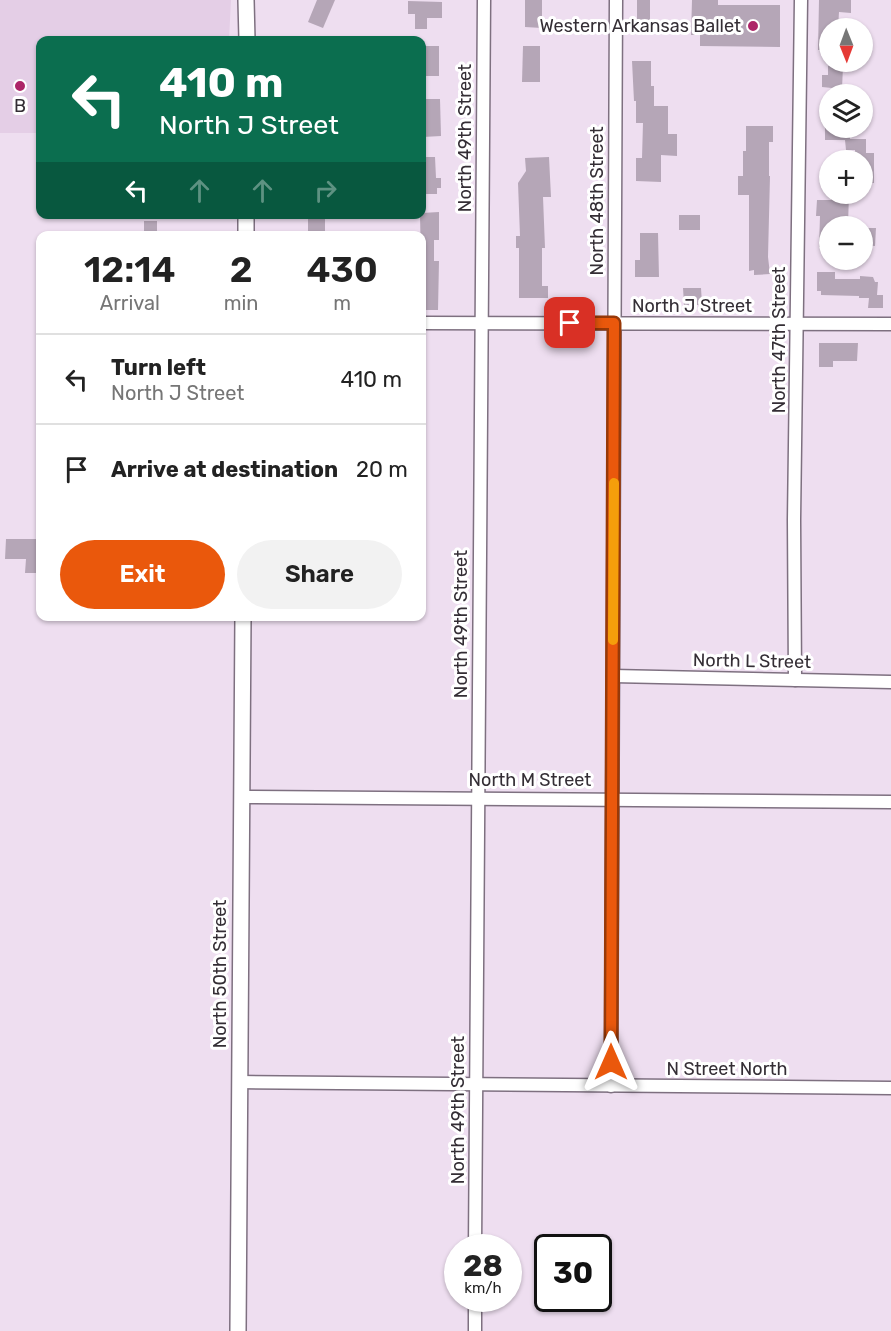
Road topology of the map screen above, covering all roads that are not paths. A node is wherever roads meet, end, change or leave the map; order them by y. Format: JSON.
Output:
{"nodes":[{"id":1,"x":246,"y":0,"type":"edge"},
{"id":2,"x":484,"y":0,"type":"edge"},
{"id":3,"x":616,"y":0,"type":"edge"},
{"id":4,"x":801,"y":0,"type":"edge"},
{"id":5,"x":247,"y":36,"type":"edge"},
{"id":6,"x":426,"y":323,"type":"edge"},
{"id":7,"x":482,"y":323,"type":"junction"},
{"id":8,"x":614,"y":323,"type":"junction"},
{"id":9,"x":797,"y":324,"type":"junction"},
{"id":10,"x":891,"y":324,"type":"edge"},
{"id":11,"x":243,"y":621,"type":"edge"},
{"id":12,"x":613,"y":676,"type":"junction"},
{"id":13,"x":795,"y":680,"type":"junction"},
{"id":14,"x":891,"y":682,"type":"edge"},
{"id":15,"x":241,"y":797,"type":"junction"},
{"id":16,"x":478,"y":798,"type":"junction"},
{"id":17,"x":612,"y":799,"type":"junction"},
{"id":18,"x":891,"y":802,"type":"edge"},
{"id":19,"x":239,"y":1083,"type":"junction"},
{"id":20,"x":476,"y":1085,"type":"junction"},
{"id":21,"x":611,"y":1086,"type":"junction"},
{"id":22,"x":891,"y":1088,"type":"edge"},
{"id":23,"x":475,"y":1234,"type":"edge"},
{"id":24,"x":475,"y":1312,"type":"edge"},
{"id":25,"x":238,"y":1331,"type":"edge"},
{"id":26,"x":475,"y":1331,"type":"edge"}],
"edges":[{"from":1,"to":5,"type":"street"},
{"from":2,"to":7,"type":"street","name":"North 49th Street"},
{"from":3,"to":8,"type":"street","name":"North 48th Street"},
{"from":4,"to":9,"type":"street","name":"North 47th Street"},
{"from":6,"to":7,"type":"street","name":"North J Street"},
{"from":7,"to":8,"type":"street","name":"North J Street"},
{"from":7,"to":16,"type":"street","name":"North 49th Street"},
{"from":8,"to":9,"type":"street","name":"North J Street"},
{"from":8,"to":12,"type":"street","name":"North 48th Street"},
{"from":9,"to":10,"type":"street","name":"North J Street"},
{"from":9,"to":13,"type":"street","name":"North 47th Street"},
{"from":11,"to":15,"type":"street","name":"North 50th Street"},
{"from":12,"to":13,"type":"street","name":"North L Street"},
{"from":12,"to":17,"type":"street","name":"North 48th Street"},
{"from":13,"to":14,"type":"street","name":"North L Street"},
{"from":15,"to":16,"type":"street","name":"North M Street"},
{"from":15,"to":19,"type":"street","name":"North 50th Street"},
{"from":16,"to":17,"type":"street","name":"North M Street"},
{"from":16,"to":20,"type":"street","name":"North 49th Street"},
{"from":17,"to":18,"type":"street","name":"North M Street"},
{"from":17,"to":21,"type":"street","name":"North 48th Street"},
{"from":19,"to":20,"type":"street","name":"N Street North"},
{"from":19,"to":25,"type":"street","name":"North 50th Street"},
{"from":20,"to":21,"type":"street","name":"N Street North"},
{"from":20,"to":23,"type":"street","name":"North 49th Street"},
{"from":21,"to":22,"type":"street","name":"N Street North"},
{"from":24,"to":26,"type":"street"}]}
